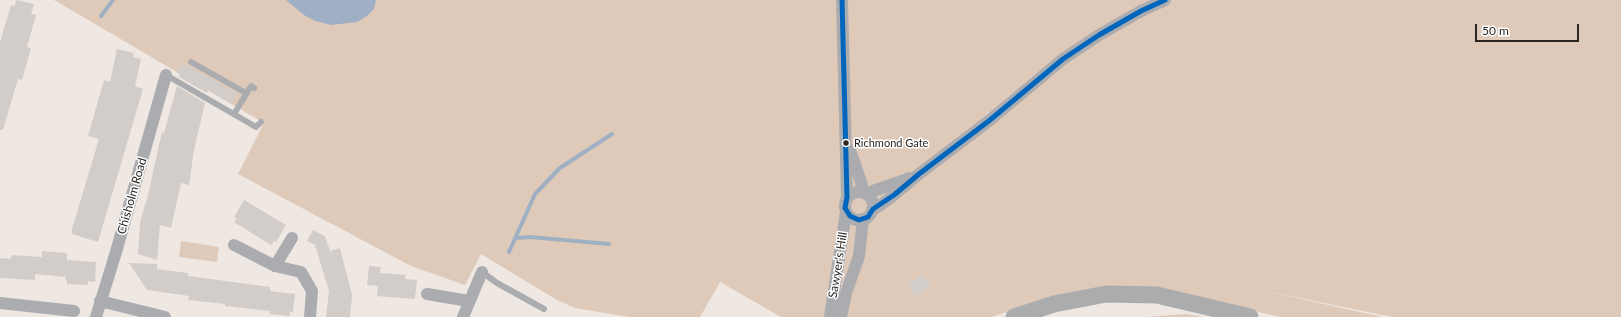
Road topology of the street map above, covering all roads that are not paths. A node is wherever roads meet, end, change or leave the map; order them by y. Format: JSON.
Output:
{"nodes":[{"id":1,"x":842,"y":0,"type":"edge"},
{"id":2,"x":1165,"y":0,"type":"edge"},
{"id":3,"x":191,"y":62,"type":"dead end"},
{"id":4,"x":166,"y":74,"type":"joint"},
{"id":5,"x":254,"y":88,"type":"dead end"},
{"id":6,"x":246,"y":93,"type":"junction"},
{"id":7,"x":234,"y":114,"type":"junction"},
{"id":8,"x":261,"y":122,"type":"dead end"},
{"id":9,"x":845,"y":134,"type":"junction"},
{"id":10,"x":919,"y":174,"type":"junction"},
{"id":11,"x":865,"y":193,"type":"junction"},
{"id":12,"x":847,"y":197,"type":"junction"},
{"id":13,"x":873,"y":209,"type":"junction"},
{"id":14,"x":846,"y":212,"type":"junction"},
{"id":15,"x":863,"y":219,"type":"junction"},
{"id":16,"x":292,"y":238,"type":"dead end"},
{"id":17,"x":234,"y":245,"type":"dead end"},
{"id":18,"x":275,"y":266,"type":"junction"},
{"id":19,"x":482,"y":272,"type":"joint"},
{"id":20,"x":846,"y":293,"type":"junction"},
{"id":21,"x":427,"y":294,"type":"dead end"},
{"id":22,"x":100,"y":301,"type":"junction"},
{"id":23,"x":469,"y":301,"type":"junction"},
{"id":24,"x":0,"y":303,"type":"edge"},
{"id":25,"x":544,"y":309,"type":"dead end"},
{"id":26,"x":74,"y":311,"type":"dead end"},
{"id":27,"x":96,"y":317,"type":"edge"},
{"id":28,"x":165,"y":317,"type":"edge"},
{"id":29,"x":310,"y":317,"type":"edge"},
{"id":30,"x":463,"y":317,"type":"edge"},
{"id":31,"x":830,"y":317,"type":"edge"},
{"id":32,"x":841,"y":317,"type":"edge"},
{"id":33,"x":849,"y":317,"type":"edge"},
{"id":34,"x":1014,"y":317,"type":"edge"},
{"id":35,"x":1250,"y":317,"type":"edge"}],
"edges":[{"from":1,"to":9,"type":"street"},
{"from":2,"to":10,"type":"street"},
{"from":3,"to":6,"type":"lane"},
{"from":4,"to":7,"type":"lane"},
{"from":4,"to":22,"type":"street","name":"Chisholm Road"},
{"from":5,"to":6,"type":"lane"},
{"from":6,"to":7,"type":"lane"},
{"from":7,"to":8,"type":"lane"},
{"from":9,"to":11,"type":"street"},
{"from":9,"to":12,"type":"street"},
{"from":10,"to":11,"type":"street"},
{"from":10,"to":13,"type":"street"},
{"from":11,"to":12,"type":"street"},
{"from":11,"to":13,"type":"street"},
{"from":12,"to":14,"type":"street"},
{"from":13,"to":15,"type":"street"},
{"from":14,"to":15,"type":"street"},
{"from":14,"to":31,"type":"street","name":"Sawyer's Hill"},
{"from":15,"to":20,"type":"street","name":"Sawyer's Hill"},
{"from":16,"to":18,"type":"street"},
{"from":17,"to":18,"type":"street"},
{"from":18,"to":29,"type":"street"},
{"from":19,"to":23,"type":"street"},
{"from":19,"to":25,"type":"lane"},
{"from":20,"to":32,"type":"street","name":"Sawyer's Hill"},
{"from":20,"to":33,"type":"street"},
{"from":21,"to":23,"type":"street"},
{"from":22,"to":27,"type":"street","name":"Chisholm Road"},
{"from":22,"to":28,"type":"street"},
{"from":23,"to":30,"type":"street"},
{"from":24,"to":26,"type":"street"},
{"from":34,"to":35,"type":"main road"}]}
